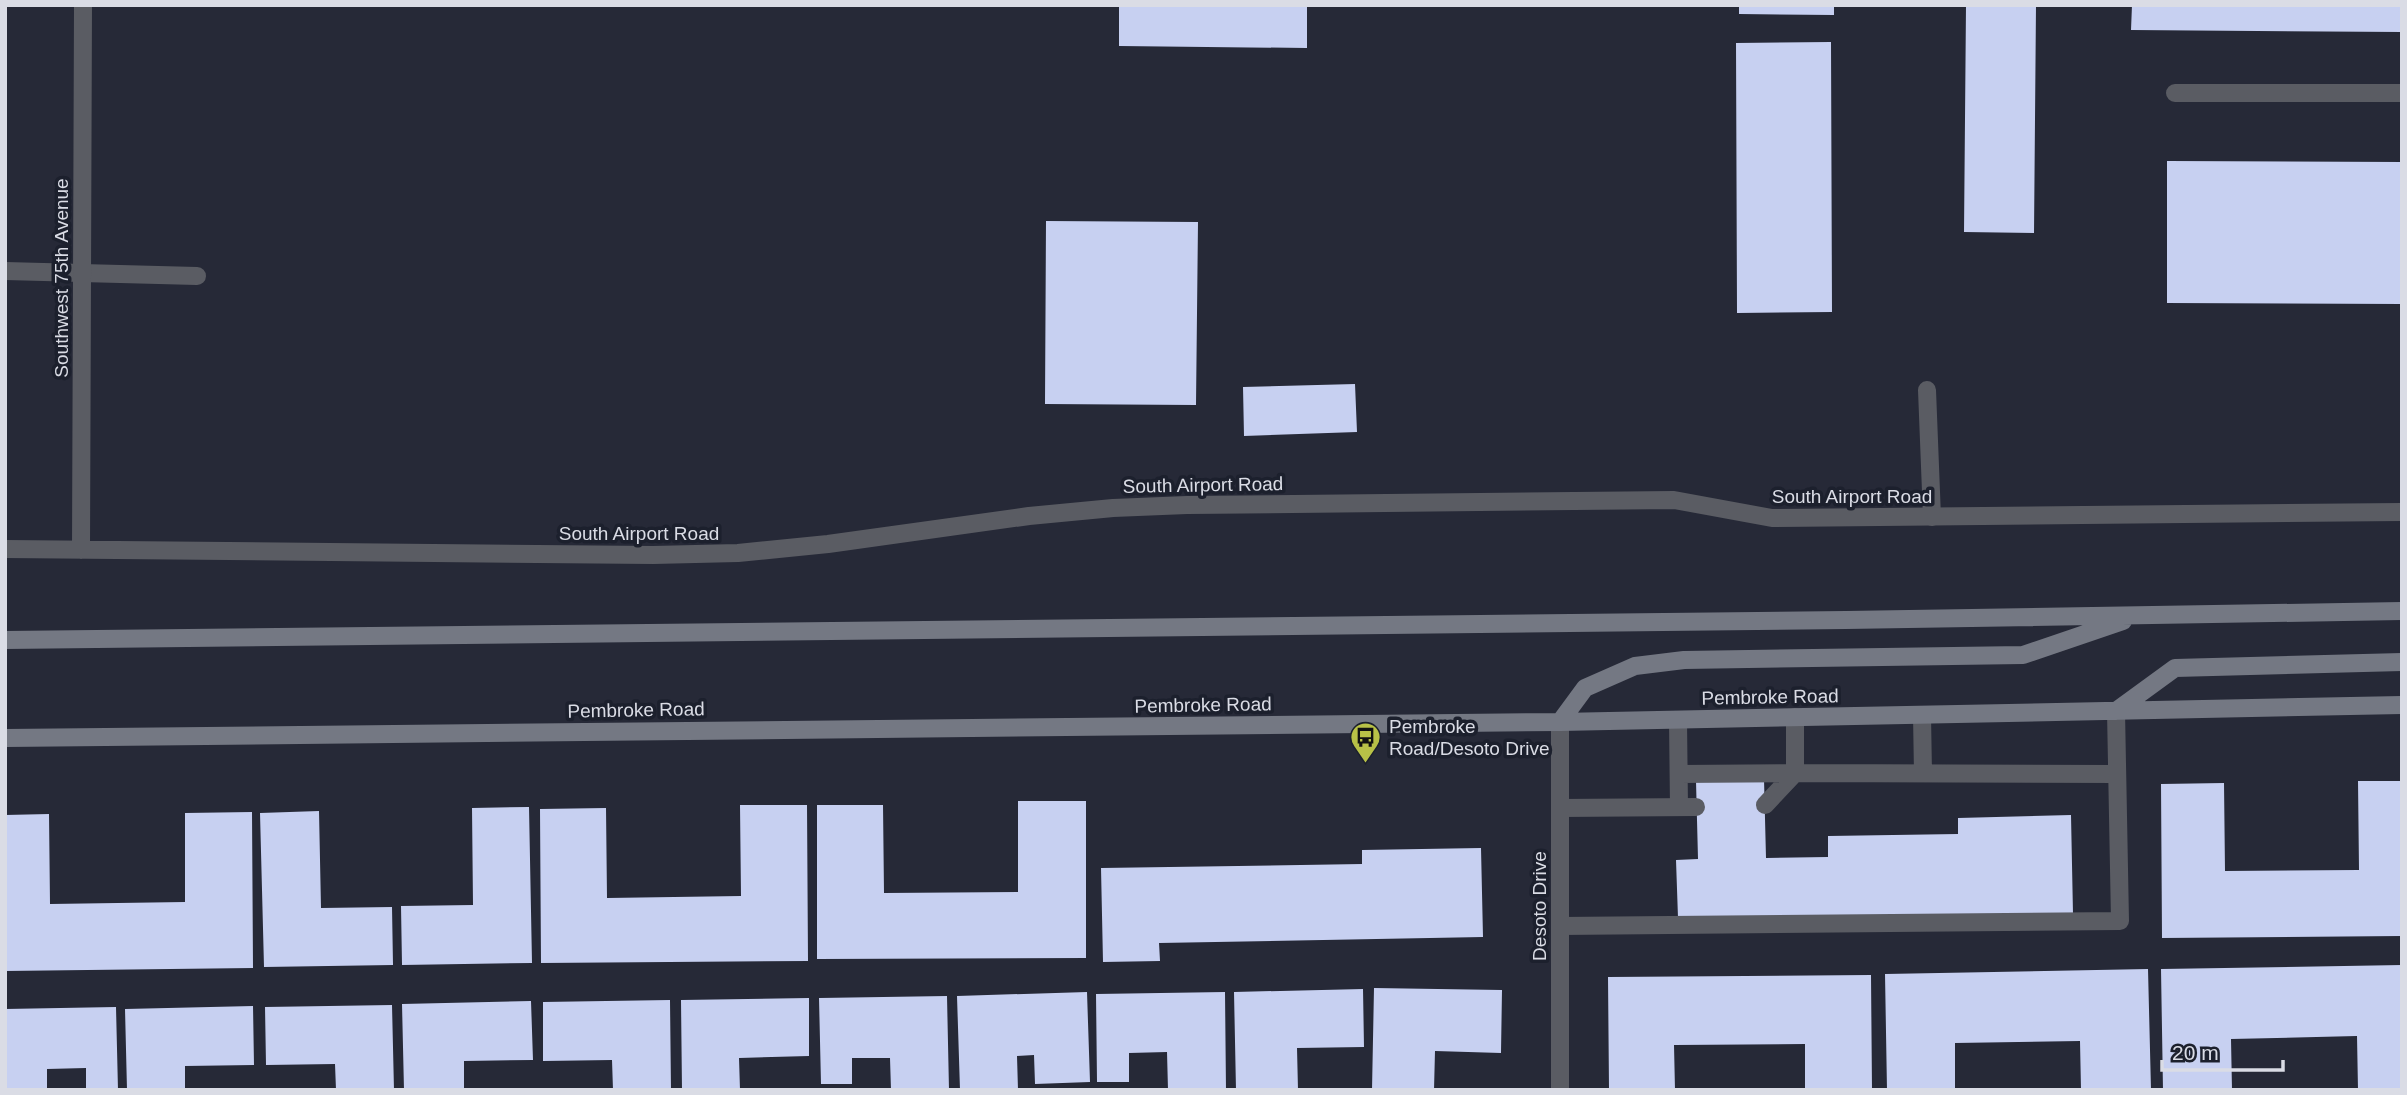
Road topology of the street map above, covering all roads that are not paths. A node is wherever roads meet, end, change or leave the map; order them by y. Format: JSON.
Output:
{"nodes":[{"id":1,"x":83,"y":5,"type":"edge"},
{"id":2,"x":2175,"y":93,"type":"dead end"},
{"id":3,"x":2402,"y":93,"type":"edge"},
{"id":4,"x":5,"y":271,"type":"edge"},
{"id":5,"x":82,"y":273,"type":"junction"},
{"id":6,"x":197,"y":276,"type":"dead end"},
{"id":7,"x":1927,"y":390,"type":"dead end"},
{"id":8,"x":2402,"y":512,"type":"edge"},
{"id":9,"x":1932,"y":517,"type":"junction"},
{"id":10,"x":5,"y":549,"type":"edge"},
{"id":11,"x":81,"y":550,"type":"junction"},
{"id":12,"x":2402,"y":611,"type":"edge"},
{"id":13,"x":2139,"y":615,"type":"junction"},
{"id":14,"x":5,"y":640,"type":"edge"},
{"id":15,"x":2402,"y":662,"type":"edge"},
{"id":16,"x":2402,"y":705,"type":"edge"},
{"id":17,"x":2116,"y":711,"type":"junction"},
{"id":18,"x":1922,"y":715,"type":"junction"},
{"id":19,"x":1795,"y":717,"type":"junction"},
{"id":20,"x":1678,"y":720,"type":"junction"},
{"id":21,"x":1560,"y":722,"type":"junction"},
{"id":22,"x":5,"y":738,"type":"edge"},
{"id":23,"x":1795,"y":773,"type":"junction"},
{"id":24,"x":1923,"y":773,"type":"junction"},
{"id":25,"x":2117,"y":774,"type":"junction"},
{"id":26,"x":1679,"y":775,"type":"junction"},
{"id":27,"x":1765,"y":805,"type":"dead end"},
{"id":28,"x":1560,"y":808,"type":"junction"},
{"id":29,"x":1560,"y":926,"type":"junction"},
{"id":30,"x":1560,"y":1090,"type":"edge"}],
"edges":[{"from":1,"to":5,"type":"street","name":"Southwest 75th Avenue"},
{"from":2,"to":3,"type":"street"},
{"from":4,"to":5,"type":"street"},
{"from":5,"to":6,"type":"street"},
{"from":5,"to":11,"type":"street","name":"Southwest 75th Avenue"},
{"from":7,"to":9,"type":"street"},
{"from":8,"to":9,"type":"street","name":"South Airport Road"},
{"from":9,"to":11,"type":"street","name":"South Airport Road"},
{"from":10,"to":11,"type":"street","name":"South Airport Road"},
{"from":12,"to":13,"type":"main road"},
{"from":13,"to":14,"type":"main road"},
{"from":13,"to":21,"type":"main road"},
{"from":15,"to":17,"type":"main road"},
{"from":16,"to":17,"type":"main road","name":"Pembroke Road"},
{"from":17,"to":18,"type":"main road","name":"Pembroke Road"},
{"from":17,"to":25,"type":"street"},
{"from":18,"to":19,"type":"main road","name":"Pembroke Road"},
{"from":18,"to":24,"type":"street"},
{"from":19,"to":20,"type":"main road","name":"Pembroke Road"},
{"from":19,"to":23,"type":"street"},
{"from":20,"to":21,"type":"main road","name":"Pembroke Road"},
{"from":20,"to":26,"type":"street"},
{"from":21,"to":22,"type":"main road","name":"Pembroke Road"},
{"from":21,"to":28,"type":"street","name":"Desoto Drive"},
{"from":23,"to":24,"type":"street"},
{"from":23,"to":26,"type":"street"},
{"from":23,"to":27,"type":"street"},
{"from":24,"to":25,"type":"street"},
{"from":25,"to":29,"type":"street"},
{"from":26,"to":28,"type":"street"},
{"from":28,"to":29,"type":"street","name":"Desoto Drive"},
{"from":29,"to":30,"type":"street","name":"Desoto Drive"}]}
